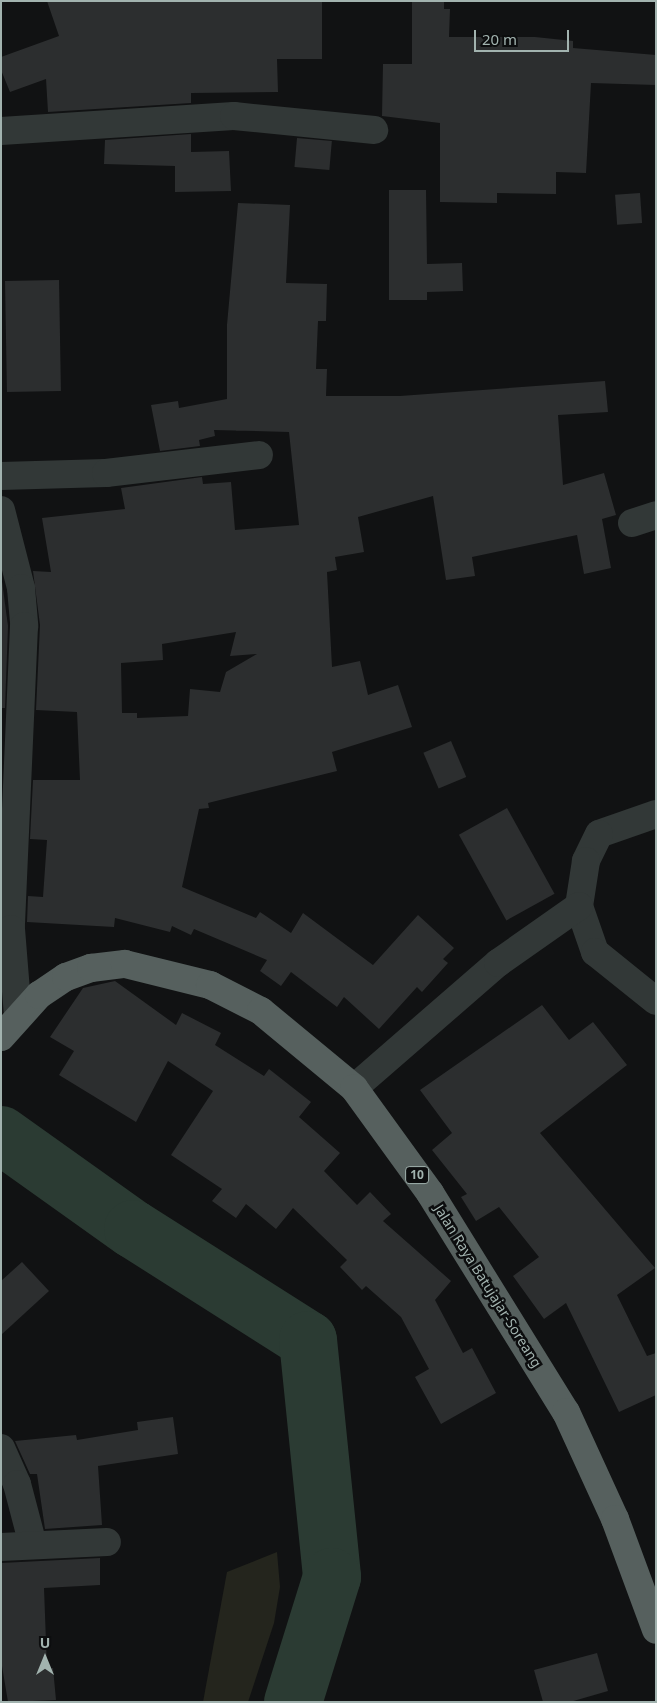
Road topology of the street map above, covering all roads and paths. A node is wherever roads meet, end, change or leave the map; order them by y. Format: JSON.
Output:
{"nodes":[{"id":1,"x":374,"y":130,"type":"dead end"},
{"id":2,"x":1,"y":131,"type":"edge"},
{"id":3,"x":259,"y":455,"type":"dead end"},
{"id":4,"x":1,"y":476,"type":"edge"},
{"id":5,"x":1,"y":510,"type":"edge"},
{"id":6,"x":656,"y":814,"type":"edge"},
{"id":7,"x":623,"y":824,"type":"junction"},
{"id":8,"x":656,"y":835,"type":"edge"},
{"id":9,"x":579,"y":906,"type":"junction"},
{"id":10,"x":656,"y":1001,"type":"edge"},
{"id":11,"x":8,"y":1029,"type":"edge"},
{"id":12,"x":354,"y":1088,"type":"junction"},
{"id":13,"x":1,"y":1448,"type":"edge"},
{"id":14,"x":107,"y":1542,"type":"dead end"},
{"id":15,"x":33,"y":1545,"type":"junction"},
{"id":16,"x":1,"y":1547,"type":"edge"},
{"id":17,"x":656,"y":1630,"type":"edge"}],
"edges":[{"from":1,"to":2,"type":"street"},
{"from":3,"to":4,"type":"street"},
{"from":5,"to":11,"type":"street"},
{"from":6,"to":7,"type":"street"},
{"from":7,"to":8,"type":"street"},
{"from":7,"to":9,"type":"street"},
{"from":9,"to":10,"type":"street"},
{"from":9,"to":12,"type":"street"},
{"from":11,"to":12,"type":"highway","name":"Jalan Raya Batujajar-Soreang","number":"10"},
{"from":12,"to":17,"type":"highway","name":"Jalan Raya Batujajar-Soreang","number":"10"},
{"from":13,"to":15,"type":"street"},
{"from":14,"to":15,"type":"street"},
{"from":15,"to":16,"type":"street"}]}
